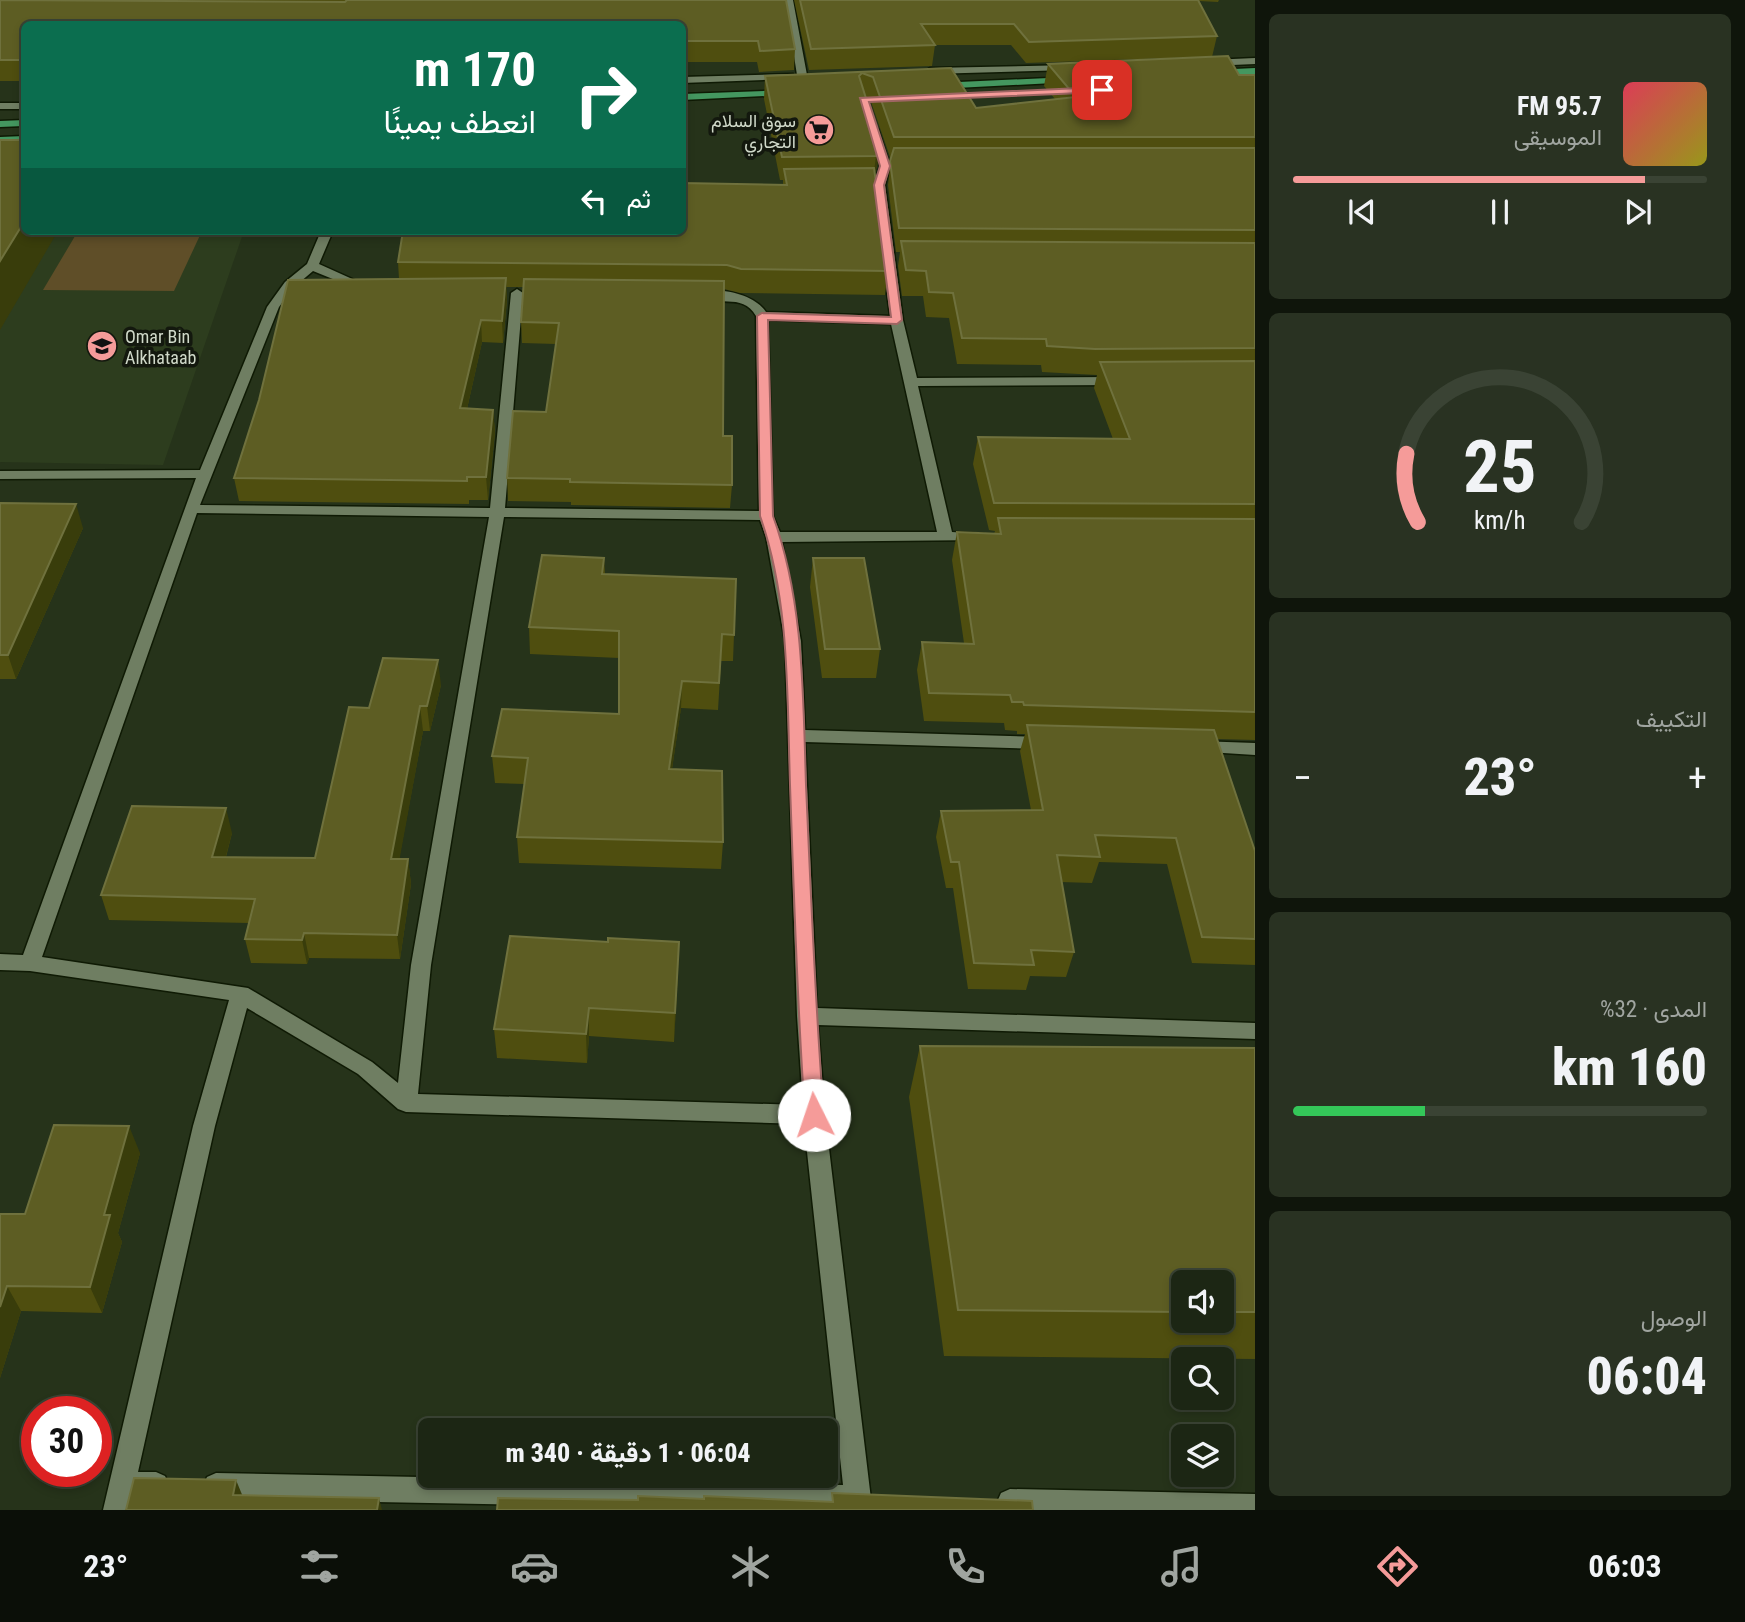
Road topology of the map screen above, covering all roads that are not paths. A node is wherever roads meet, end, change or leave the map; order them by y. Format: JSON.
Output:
{"nodes":[{"id":1,"x":789,"y":2,"type":"edge"},
{"id":2,"x":775,"y":3,"type":"edge"},
{"id":3,"x":1255,"y":61,"type":"edge"},
{"id":4,"x":1192,"y":63,"type":"edge"},
{"id":5,"x":1088,"y":66,"type":"edge"},
{"id":6,"x":1255,"y":71,"type":"edge"},
{"id":7,"x":913,"y":72,"type":"edge"},
{"id":8,"x":1200,"y":74,"type":"edge"},
{"id":9,"x":802,"y":75,"type":"junction"},
{"id":10,"x":816,"y":75,"type":"edge"},
{"id":11,"x":686,"y":80,"type":"edge"},
{"id":12,"x":1241,"y":83,"type":"edge"},
{"id":13,"x":1214,"y":85,"type":"edge"},
{"id":14,"x":926,"y":86,"type":"edge"},
{"id":15,"x":803,"y":92,"type":"edge"},
{"id":16,"x":686,"y":96,"type":"edge"},
{"id":17,"x":931,"y":97,"type":"edge"},
{"id":18,"x":794,"y":103,"type":"edge"},
{"id":19,"x":0,"y":106,"type":"edge"},
{"id":20,"x":21,"y":106,"type":"edge"},
{"id":21,"x":686,"y":107,"type":"edge"},
{"id":22,"x":868,"y":113,"type":"edge"},
{"id":23,"x":21,"y":123,"type":"edge"},
{"id":24,"x":0,"y":124,"type":"edge"},
{"id":25,"x":21,"y":139,"type":"edge"},
{"id":26,"x":0,"y":140,"type":"edge"},
{"id":27,"x":325,"y":235,"type":"edge"},
{"id":28,"x":312,"y":266,"type":"junction"},
{"id":29,"x":372,"y":289,"type":"edge"},
{"id":30,"x":518,"y":293,"type":"dead end"},
{"id":31,"x":685,"y":296,"type":"edge"},
{"id":32,"x":762,"y":316,"type":"junction"},
{"id":33,"x":897,"y":320,"type":"junction"},
{"id":34,"x":912,"y":382,"type":"junction"},
{"id":35,"x":1132,"y":382,"type":"edge"},
{"id":36,"x":206,"y":474,"type":"junction"},
{"id":37,"x":0,"y":475,"type":"edge"},
{"id":38,"x":191,"y":509,"type":"junction"},
{"id":39,"x":497,"y":514,"type":"junction"},
{"id":40,"x":766,"y":516,"type":"junction"},
{"id":41,"x":945,"y":536,"type":"junction"},
{"id":42,"x":774,"y":537,"type":"junction"},
{"id":43,"x":999,"y":537,"type":"edge"},
{"id":44,"x":796,"y":736,"type":"junction"},
{"id":45,"x":1060,"y":743,"type":"edge"},
{"id":46,"x":1185,"y":747,"type":"edge"},
{"id":47,"x":1255,"y":749,"type":"edge"},
{"id":48,"x":0,"y":962,"type":"edge"},
{"id":49,"x":30,"y":963,"type":"junction"},
{"id":50,"x":241,"y":994,"type":"junction"},
{"id":51,"x":807,"y":1016,"type":"junction"},
{"id":52,"x":1255,"y":1031,"type":"edge"},
{"id":53,"x":407,"y":1103,"type":"junction"},
{"id":54,"x":814,"y":1115,"type":"junction"},
{"id":55,"x":123,"y":1484,"type":"junction"},
{"id":56,"x":858,"y":1499,"type":"junction"},
{"id":57,"x":885,"y":1499,"type":"edge"},
{"id":58,"x":981,"y":1501,"type":"edge"},
{"id":59,"x":1255,"y":1507,"type":"edge"},
{"id":60,"x":116,"y":1510,"type":"edge"}],
"edges":[{"from":1,"to":2,"type":"street"},
{"from":1,"to":9,"type":"street"},
{"from":3,"to":4,"type":"street"},
{"from":5,"to":7,"type":"street"},
{"from":6,"to":8,"type":"main road"},
{"from":9,"to":10,"type":"street"},
{"from":9,"to":11,"type":"street"},
{"from":12,"to":13,"type":"main road"},
{"from":14,"to":17,"type":"main road"},
{"from":15,"to":16,"type":"main road"},
{"from":18,"to":21,"type":"main road"},
{"from":19,"to":20,"type":"street"},
{"from":22,"to":33,"type":"street"},
{"from":23,"to":24,"type":"main road"},
{"from":25,"to":26,"type":"main road"},
{"from":27,"to":28,"type":"street"},
{"from":28,"to":29,"type":"street"},
{"from":28,"to":36,"type":"street"},
{"from":30,"to":39,"type":"street"},
{"from":31,"to":32,"type":"street"},
{"from":32,"to":33,"type":"street"},
{"from":32,"to":40,"type":"street"},
{"from":33,"to":34,"type":"street"},
{"from":34,"to":35,"type":"street"},
{"from":34,"to":41,"type":"street"},
{"from":36,"to":37,"type":"street"},
{"from":36,"to":38,"type":"street"},
{"from":38,"to":39,"type":"street"},
{"from":38,"to":49,"type":"street"},
{"from":39,"to":40,"type":"street"},
{"from":39,"to":53,"type":"street"},
{"from":40,"to":42,"type":"street"},
{"from":41,"to":42,"type":"street"},
{"from":41,"to":43,"type":"street"},
{"from":42,"to":44,"type":"street"},
{"from":44,"to":45,"type":"street"},
{"from":44,"to":51,"type":"street"},
{"from":46,"to":47,"type":"street"},
{"from":48,"to":49,"type":"street"},
{"from":49,"to":50,"type":"street"},
{"from":50,"to":53,"type":"street"},
{"from":50,"to":55,"type":"street"},
{"from":51,"to":52,"type":"street"},
{"from":51,"to":54,"type":"street"},
{"from":53,"to":54,"type":"street"},
{"from":54,"to":56,"type":"street"},
{"from":55,"to":56,"type":"street"},
{"from":55,"to":60,"type":"street"},
{"from":56,"to":57,"type":"street"},
{"from":58,"to":59,"type":"street"}]}
